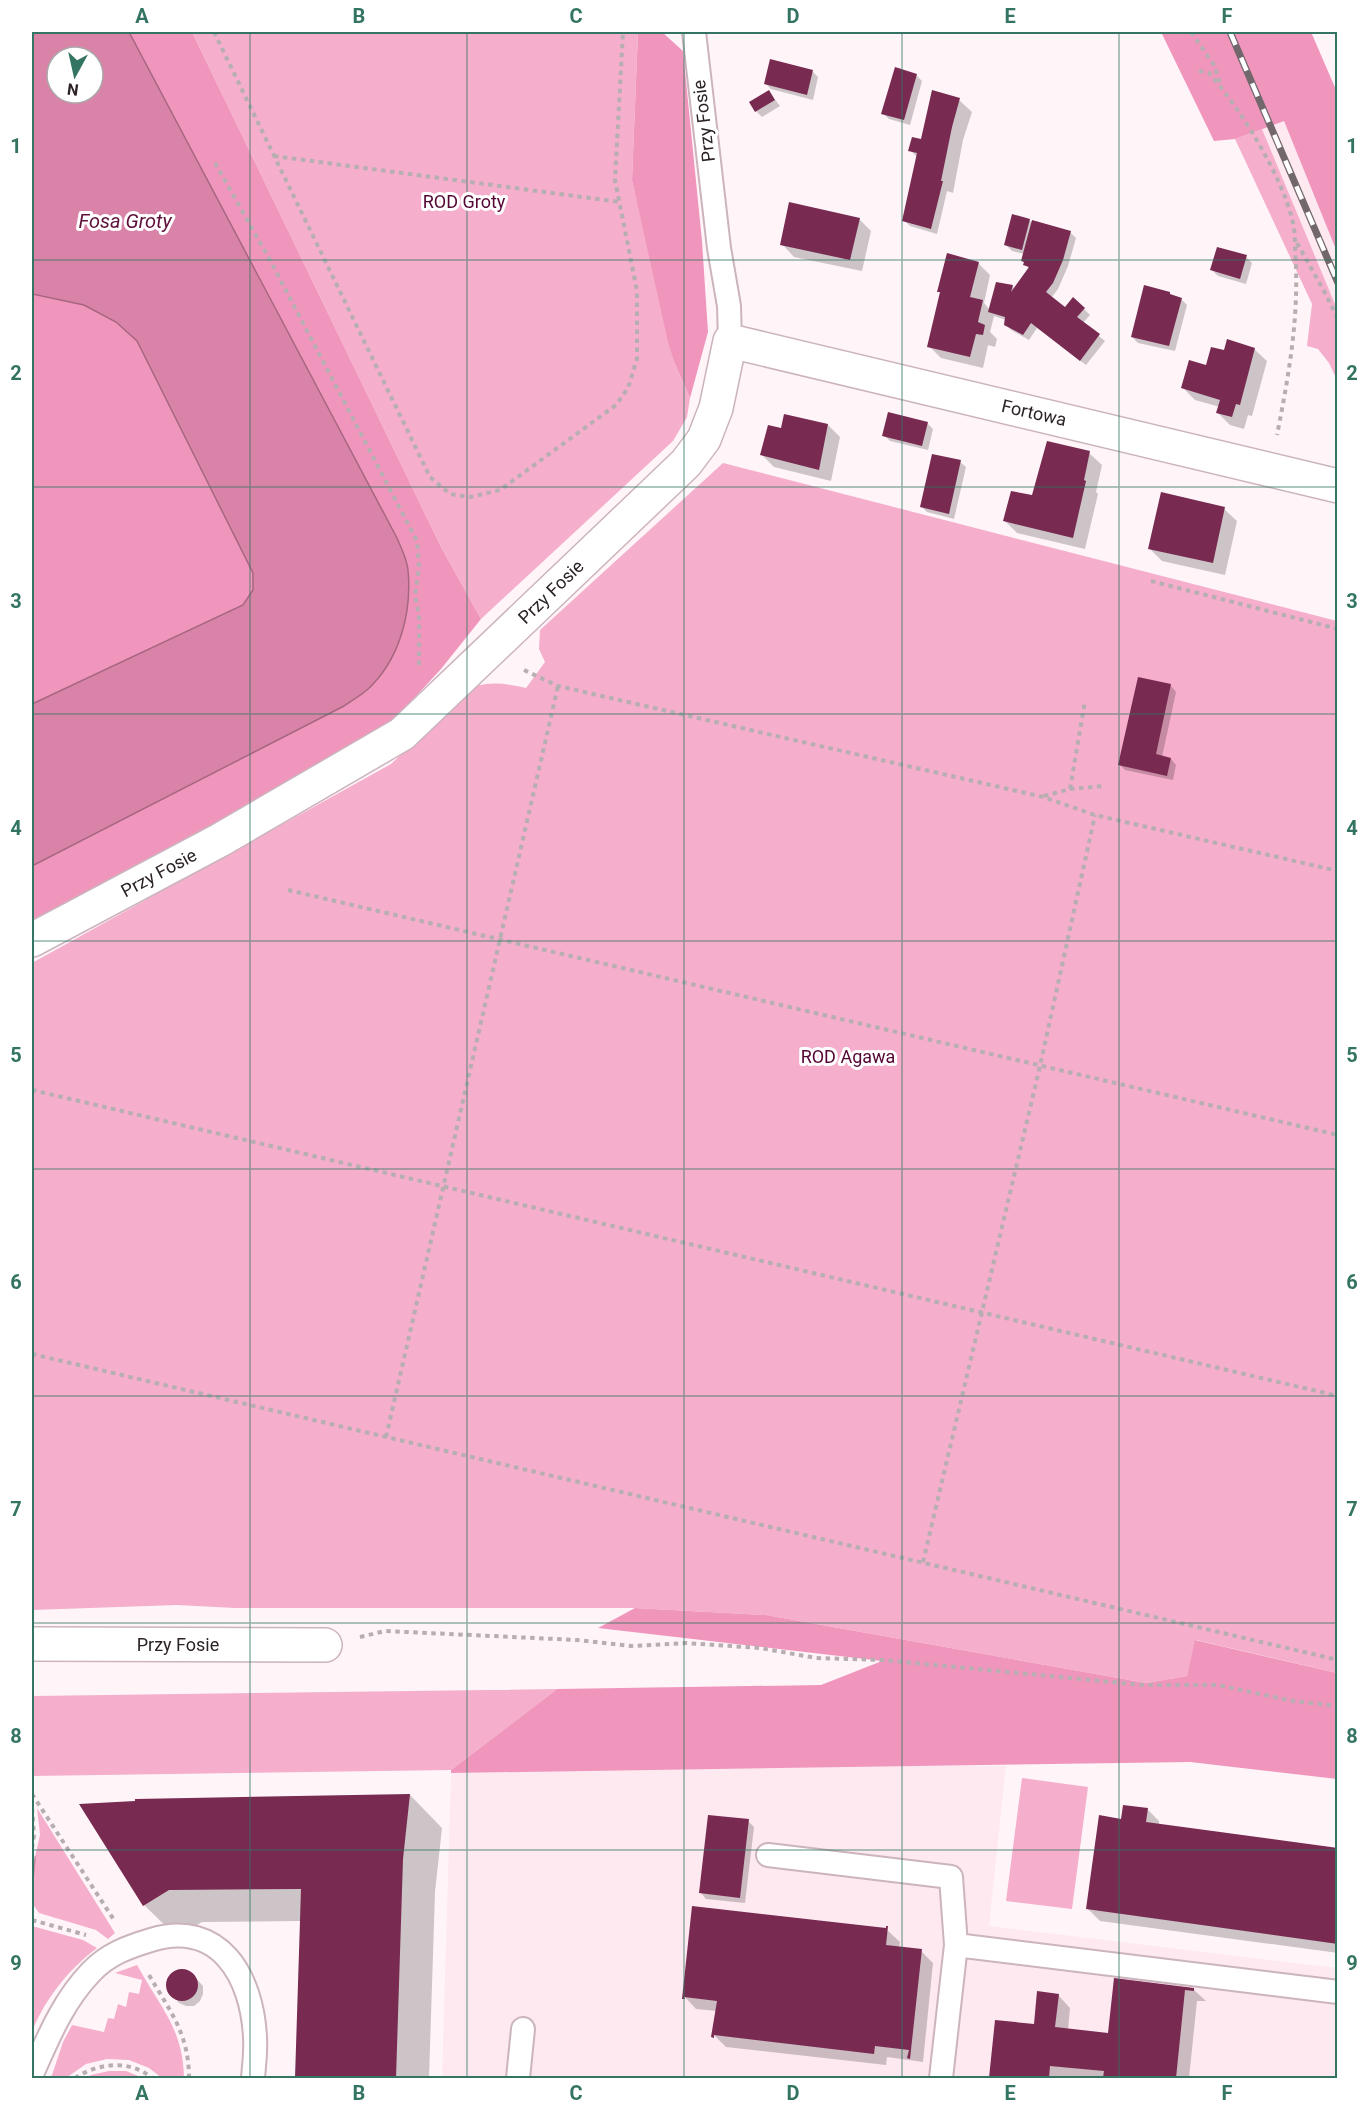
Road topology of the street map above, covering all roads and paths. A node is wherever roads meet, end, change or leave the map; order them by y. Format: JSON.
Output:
{"nodes":[{"id":1,"x":214,"y":32,"type":"edge"},
{"id":2,"x":623,"y":32,"type":"edge"},
{"id":3,"x":694,"y":32,"type":"edge"},
{"id":4,"x":1191,"y":32,"type":"edge"},
{"id":5,"x":1199,"y":71,"type":"dead end"},
{"id":6,"x":1221,"y":86,"type":"junction"},
{"id":7,"x":274,"y":156,"type":"junction"},
{"id":8,"x":215,"y":163,"type":"dead end"},
{"id":9,"x":620,"y":202,"type":"junction"},
{"id":10,"x":1295,"y":240,"type":"junction"},
{"id":11,"x":1338,"y":319,"type":"edge"},
{"id":12,"x":730,"y":341,"type":"junction"},
{"id":13,"x":1270,"y":469,"type":"junction"},
{"id":14,"x":1338,"y":486,"type":"edge"},
{"id":15,"x":1151,"y":581,"type":"dead end"},
{"id":16,"x":1338,"y":629,"type":"edge"},
{"id":17,"x":535,"y":676,"type":"dead end"},
{"id":18,"x":558,"y":686,"type":"junction"},
{"id":19,"x":441,"y":697,"type":"junction"},
{"id":20,"x":1085,"y":701,"type":"dead end"},
{"id":21,"x":1103,"y":786,"type":"dead end"},
{"id":22,"x":1070,"y":789,"type":"junction"},
{"id":23,"x":1043,"y":797,"type":"junction"},
{"id":24,"x":1095,"y":815,"type":"junction"},
{"id":25,"x":1338,"y":871,"type":"edge"},
{"id":26,"x":288,"y":890,"type":"dead end"},
{"id":27,"x":501,"y":938,"type":"junction"},
{"id":28,"x":32,"y":940,"type":"edge"},
{"id":29,"x":1040,"y":1066,"type":"junction"},
{"id":30,"x":32,"y":1090,"type":"edge"},
{"id":31,"x":1338,"y":1135,"type":"edge"},
{"id":32,"x":444,"y":1187,"type":"junction"},
{"id":33,"x":980,"y":1313,"type":"junction"},
{"id":34,"x":32,"y":1354,"type":"edge"},
{"id":35,"x":1338,"y":1396,"type":"edge"},
{"id":36,"x":386,"y":1437,"type":"junction"},
{"id":37,"x":922,"y":1562,"type":"junction"},
{"id":38,"x":32,"y":1644,"type":"edge"},
{"id":39,"x":325,"y":1645,"type":"joint"},
{"id":40,"x":1338,"y":1660,"type":"edge"},
{"id":41,"x":1338,"y":1706,"type":"edge"},
{"id":42,"x":32,"y":1808,"type":"edge"},
{"id":43,"x":32,"y":1848,"type":"edge"},
{"id":44,"x":768,"y":1855,"type":"dead end"},
{"id":45,"x":32,"y":1920,"type":"edge"},
{"id":46,"x":956,"y":1945,"type":"junction"},
{"id":47,"x":115,"y":1953,"type":"junction"},
{"id":48,"x":1338,"y":1992,"type":"edge"},
{"id":49,"x":523,"y":2030,"type":"dead end"},
{"id":50,"x":32,"y":2074,"type":"edge"},
{"id":51,"x":75,"y":2079,"type":"edge"},
{"id":52,"x":152,"y":2079,"type":"edge"},
{"id":53,"x":253,"y":2079,"type":"edge"},
{"id":54,"x":518,"y":2079,"type":"edge"},
{"id":55,"x":940,"y":2079,"type":"edge"}],
"edges":[{"from":1,"to":7,"type":"path"},
{"from":2,"to":9,"type":"path"},
{"from":3,"to":12,"type":"lane","name":"Przy Fosie"},
{"from":4,"to":6,"type":"path"},
{"from":5,"to":6,"type":"path"},
{"from":6,"to":10,"type":"path"},
{"from":7,"to":9,"type":"path"},
{"from":7,"to":9,"type":"path"},
{"from":8,"to":19,"type":"path"},
{"from":10,"to":11,"type":"path"},
{"from":10,"to":13,"type":"path"},
{"from":12,"to":13,"type":"street","name":"Fortowa"},
{"from":12,"to":19,"type":"street","name":"Przy Fosie"},
{"from":13,"to":14,"type":"street","name":"Fortowa"},
{"from":15,"to":16,"type":"path"},
{"from":17,"to":18,"type":"path"},
{"from":18,"to":23,"type":"path"},
{"from":18,"to":27,"type":"path"},
{"from":19,"to":28,"type":"street","name":"Przy Fosie"},
{"from":20,"to":22,"type":"path"},
{"from":21,"to":22,"type":"path"},
{"from":22,"to":23,"type":"path"},
{"from":23,"to":24,"type":"path"},
{"from":24,"to":25,"type":"path"},
{"from":24,"to":29,"type":"path"},
{"from":26,"to":27,"type":"path"},
{"from":27,"to":29,"type":"path"},
{"from":27,"to":32,"type":"path"},
{"from":29,"to":31,"type":"path"},
{"from":29,"to":33,"type":"path"},
{"from":30,"to":32,"type":"path"},
{"from":32,"to":33,"type":"path"},
{"from":32,"to":36,"type":"path"},
{"from":33,"to":35,"type":"path"},
{"from":33,"to":37,"type":"path"},
{"from":34,"to":36,"type":"path"},
{"from":36,"to":37,"type":"path"},
{"from":37,"to":40,"type":"path"},
{"from":38,"to":39,"type":"street","name":"Przy Fosie"},
{"from":39,"to":41,"type":"path"},
{"from":42,"to":43,"type":"path"},
{"from":44,"to":46,"type":"lane"},
{"from":45,"to":47,"type":"path"},
{"from":46,"to":48,"type":"lane"},
{"from":46,"to":55,"type":"lane"},
{"from":47,"to":50,"type":"lane"},
{"from":47,"to":53,"type":"lane"},
{"from":49,"to":54,"type":"lane"},
{"from":51,"to":52,"type":"path"}]}
